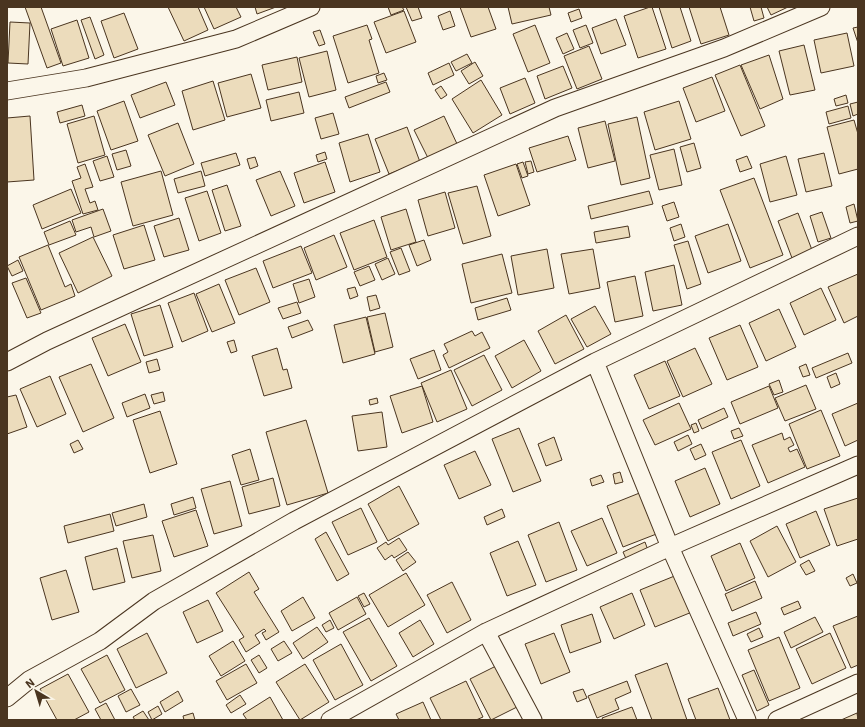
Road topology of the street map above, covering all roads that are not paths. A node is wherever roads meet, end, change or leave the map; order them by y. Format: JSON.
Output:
{"nodes":[{"id":1,"x":311,"y":7,"type":"edge"},
{"id":2,"x":820,"y":7,"type":"edge"},
{"id":3,"x":7,"y":91,"type":"edge"},
{"id":4,"x":858,"y":236,"type":"edge"},
{"id":5,"x":7,"y":362,"type":"edge"},
{"id":6,"x":595,"y":362,"type":"junction"},
{"id":7,"x":858,"y":465,"type":"edge"},
{"id":8,"x":670,"y":547,"type":"junction"},
{"id":9,"x":486,"y":632,"type":"junction"},
{"id":10,"x":858,"y":683,"type":"edge"},
{"id":11,"x":7,"y":698,"type":"edge"},
{"id":12,"x":330,"y":720,"type":"edge"},
{"id":13,"x":533,"y":720,"type":"edge"},
{"id":14,"x":747,"y":720,"type":"edge"},
{"id":15,"x":777,"y":720,"type":"edge"}],
"edges":[{"from":1,"to":3,"type":"street"},
{"from":2,"to":5,"type":"street"},
{"from":4,"to":6,"type":"street"},
{"from":6,"to":8,"type":"street"},
{"from":6,"to":11,"type":"street"},
{"from":7,"to":8,"type":"street"},
{"from":8,"to":9,"type":"street"},
{"from":8,"to":14,"type":"street"},
{"from":9,"to":12,"type":"street"},
{"from":9,"to":13,"type":"street"},
{"from":10,"to":15,"type":"street"}]}
